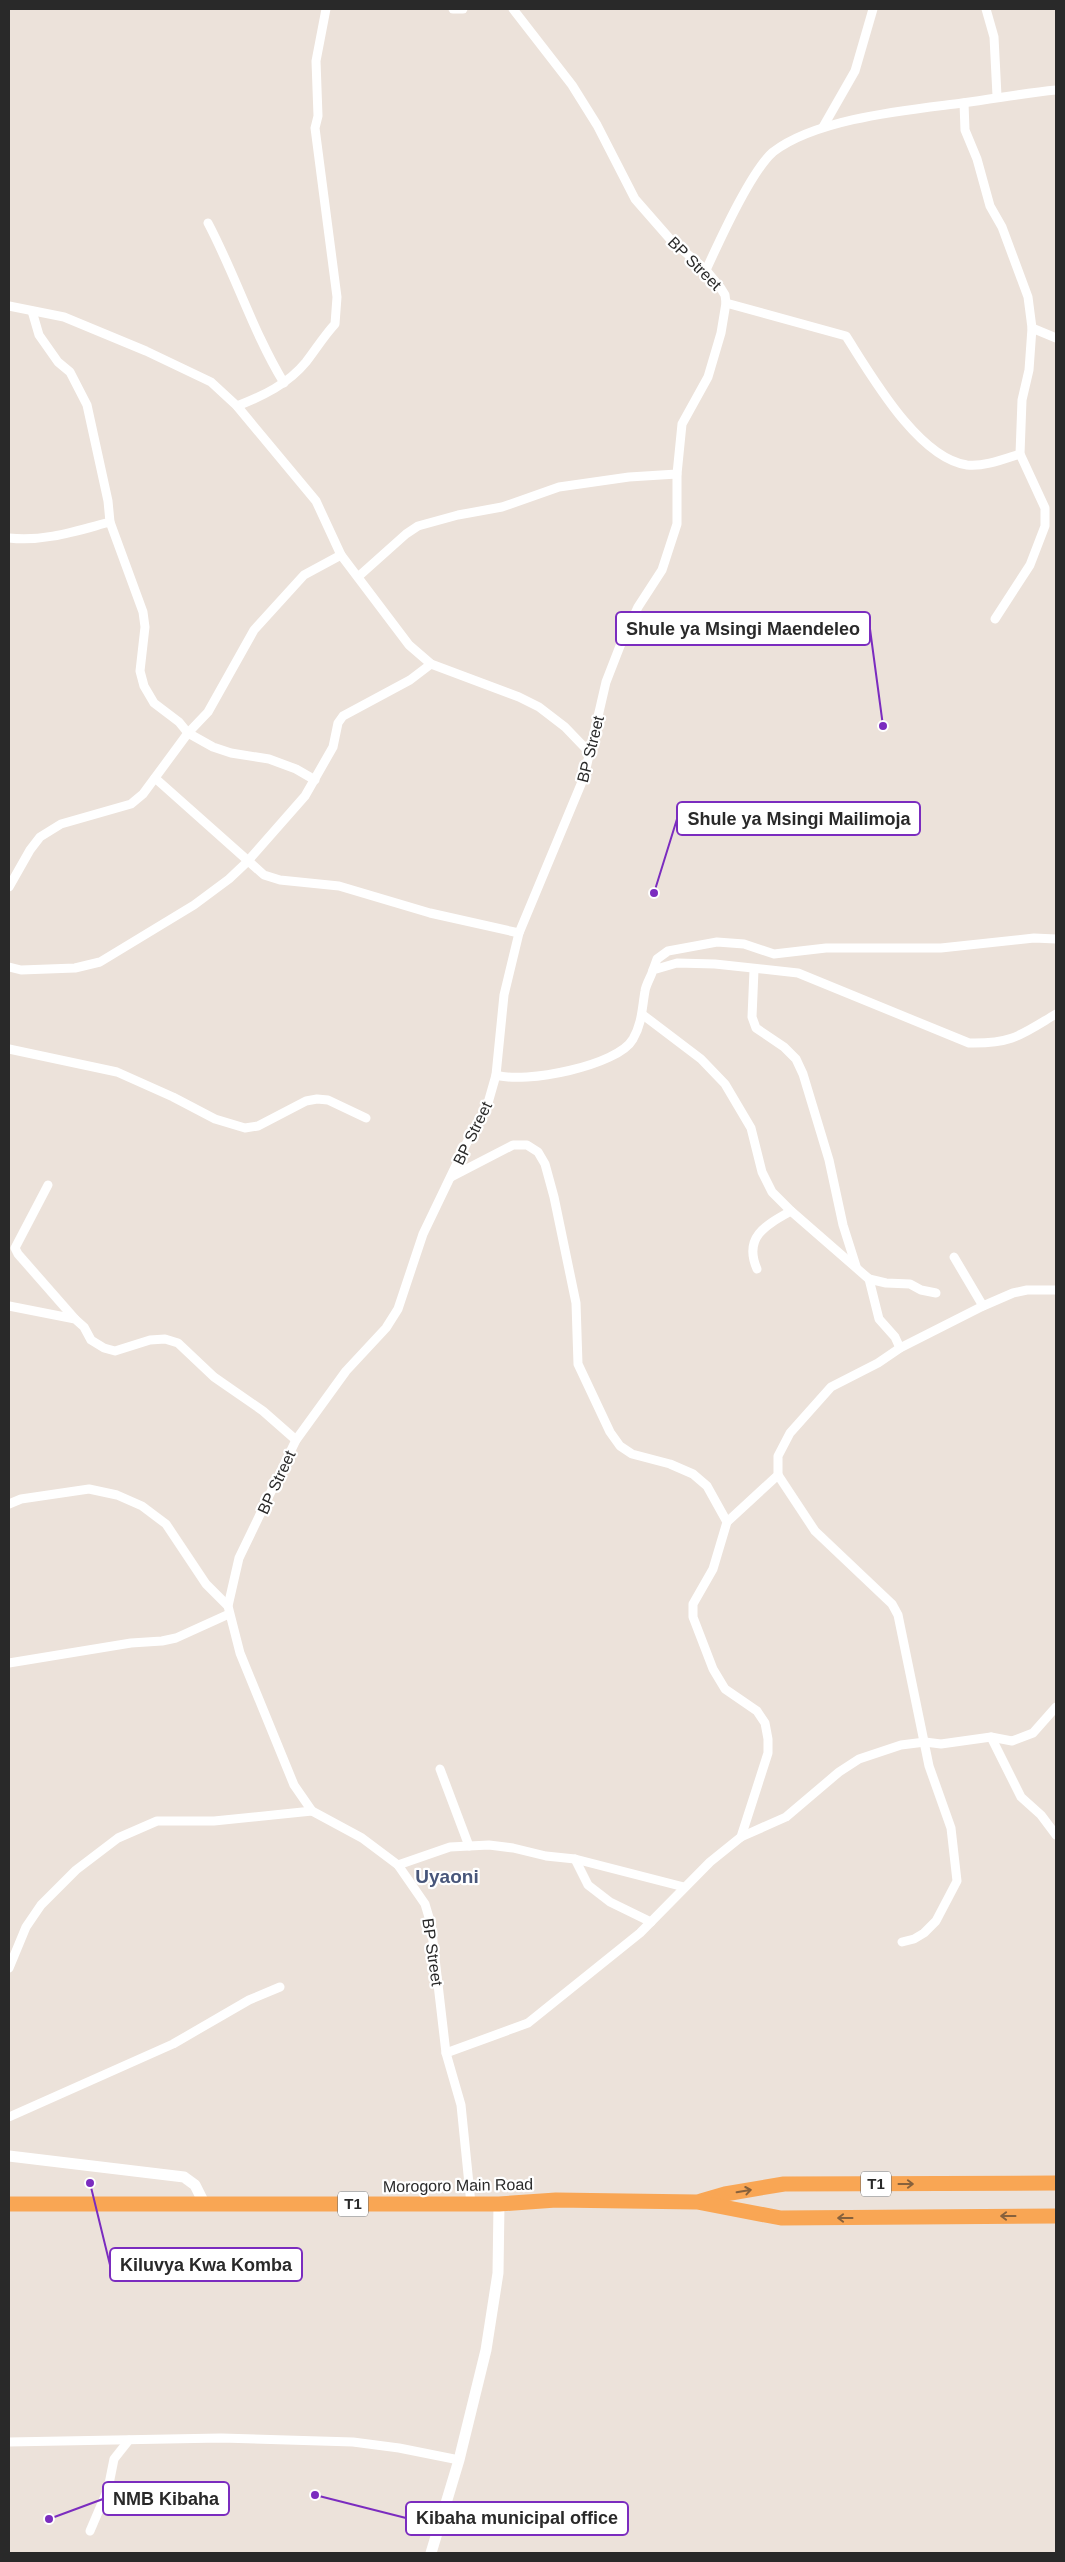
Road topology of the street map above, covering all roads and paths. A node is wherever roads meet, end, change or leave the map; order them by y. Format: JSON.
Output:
{"nodes":[{"id":1,"x":326,"y":9,"type":"edge"},
{"id":2,"x":453,"y":9,"type":"edge"},
{"id":3,"x":463,"y":9,"type":"edge"},
{"id":4,"x":513,"y":9,"type":"edge"},
{"id":5,"x":873,"y":9,"type":"edge"},
{"id":6,"x":986,"y":9,"type":"edge"},
{"id":7,"x":1056,"y":90,"type":"edge"},
{"id":8,"x":997,"y":96,"type":"junction"},
{"id":9,"x":964,"y":103,"type":"junction"},
{"id":10,"x":823,"y":127,"type":"junction"},
{"id":11,"x":208,"y":223,"type":"dead end"},
{"id":12,"x":706,"y":270,"type":"junction"},
{"id":13,"x":726,"y":303,"type":"junction"},
{"id":14,"x":9,"y":306,"type":"edge"},
{"id":15,"x":32,"y":311,"type":"junction"},
{"id":16,"x":1032,"y":328,"type":"junction"},
{"id":17,"x":1056,"y":338,"type":"edge"},
{"id":18,"x":284,"y":383,"type":"junction"},
{"id":19,"x":237,"y":406,"type":"junction"},
{"id":20,"x":1020,"y":454,"type":"junction"},
{"id":21,"x":677,"y":474,"type":"junction"},
{"id":22,"x":110,"y":522,"type":"junction"},
{"id":23,"x":9,"y":538,"type":"edge"},
{"id":24,"x":341,"y":555,"type":"junction"},
{"id":25,"x":359,"y":576,"type":"junction"},
{"id":26,"x":995,"y":619,"type":"dead end"},
{"id":27,"x":431,"y":664,"type":"junction"},
{"id":28,"x":188,"y":733,"type":"junction"},
{"id":29,"x":590,"y":752,"type":"junction"},
{"id":30,"x":155,"y":778,"type":"junction"},
{"id":31,"x":315,"y":780,"type":"junction"},
{"id":32,"x":247,"y":862,"type":"junction"},
{"id":33,"x":9,"y":887,"type":"edge"},
{"id":34,"x":519,"y":933,"type":"junction"},
{"id":35,"x":1056,"y":939,"type":"edge"},
{"id":36,"x":9,"y":967,"type":"edge"},
{"id":37,"x":654,"y":970,"type":"junction"},
{"id":38,"x":754,"y":970,"type":"junction"},
{"id":39,"x":1056,"y":1014,"type":"edge"},
{"id":40,"x":643,"y":1015,"type":"junction"},
{"id":41,"x":9,"y":1049,"type":"edge"},
{"id":42,"x":496,"y":1075,"type":"junction"},
{"id":43,"x":366,"y":1118,"type":"dead end"},
{"id":44,"x":451,"y":1177,"type":"junction"},
{"id":45,"x":48,"y":1185,"type":"dead end"},
{"id":46,"x":791,"y":1211,"type":"junction"},
{"id":47,"x":954,"y":1257,"type":"dead end"},
{"id":48,"x":856,"y":1266,"type":"junction"},
{"id":49,"x":757,"y":1269,"type":"dead end"},
{"id":50,"x":869,"y":1279,"type":"junction"},
{"id":51,"x":1056,"y":1290,"type":"edge"},
{"id":52,"x":936,"y":1293,"type":"dead end"},
{"id":53,"x":9,"y":1306,"type":"edge"},
{"id":54,"x":983,"y":1306,"type":"junction"},
{"id":55,"x":75,"y":1318,"type":"junction"},
{"id":56,"x":900,"y":1348,"type":"junction"},
{"id":57,"x":296,"y":1440,"type":"junction"},
{"id":58,"x":778,"y":1475,"type":"junction"},
{"id":59,"x":9,"y":1504,"type":"edge"},
{"id":60,"x":728,"y":1522,"type":"junction"},
{"id":61,"x":228,"y":1610,"type":"junction"},
{"id":62,"x":9,"y":1663,"type":"edge"},
{"id":63,"x":1056,"y":1707,"type":"edge"},
{"id":64,"x":991,"y":1737,"type":"junction"},
{"id":65,"x":925,"y":1742,"type":"junction"},
{"id":66,"x":440,"y":1770,"type":"dead end"},
{"id":67,"x":312,"y":1811,"type":"junction"},
{"id":68,"x":1056,"y":1834,"type":"edge"},
{"id":69,"x":741,"y":1837,"type":"junction"},
{"id":70,"x":469,"y":1846,"type":"junction"},
{"id":71,"x":575,"y":1859,"type":"junction"},
{"id":72,"x":398,"y":1865,"type":"junction"},
{"id":73,"x":684,"y":1887,"type":"junction"},
{"id":74,"x":650,"y":1922,"type":"junction"},
{"id":75,"x":902,"y":1942,"type":"dead end"},
{"id":76,"x":9,"y":1968,"type":"edge"},
{"id":77,"x":280,"y":1987,"type":"dead end"},
{"id":78,"x":446,"y":2053,"type":"junction"},
{"id":79,"x":9,"y":2117,"type":"edge"},
{"id":80,"x":9,"y":2156,"type":"edge"},
{"id":81,"x":1056,"y":2183,"type":"edge"},
{"id":82,"x":697,"y":2202,"type":"junction"},
{"id":83,"x":204,"y":2203,"type":"junction"},
{"id":84,"x":9,"y":2204,"type":"edge"},
{"id":85,"x":471,"y":2204,"type":"junction"},
{"id":86,"x":500,"y":2204,"type":"junction"},
{"id":87,"x":1056,"y":2216,"type":"edge"},
{"id":88,"x":129,"y":2440,"type":"junction"},
{"id":89,"x":9,"y":2442,"type":"edge"},
{"id":90,"x":459,"y":2460,"type":"junction"},
{"id":91,"x":90,"y":2531,"type":"dead end"},
{"id":92,"x":431,"y":2553,"type":"edge"}],
"edges":[{"from":1,"to":18,"type":"street"},
{"from":2,"to":3,"type":"street"},
{"from":4,"to":12,"type":"street","name":"BP Street"},
{"from":5,"to":10,"type":"street"},
{"from":6,"to":8,"type":"street"},
{"from":7,"to":8,"type":"street"},
{"from":8,"to":9,"type":"street"},
{"from":9,"to":10,"type":"street"},
{"from":9,"to":16,"type":"street"},
{"from":10,"to":12,"type":"street"},
{"from":11,"to":18,"type":"street"},
{"from":12,"to":13,"type":"street","name":"BP Street"},
{"from":13,"to":20,"type":"street"},
{"from":13,"to":21,"type":"street","name":"BP Street"},
{"from":14,"to":15,"type":"street"},
{"from":15,"to":19,"type":"street"},
{"from":15,"to":22,"type":"street"},
{"from":16,"to":17,"type":"street"},
{"from":16,"to":20,"type":"street"},
{"from":18,"to":19,"type":"street"},
{"from":19,"to":24,"type":"street"},
{"from":20,"to":26,"type":"street"},
{"from":21,"to":25,"type":"street"},
{"from":21,"to":29,"type":"street","name":"BP Street"},
{"from":22,"to":23,"type":"street"},
{"from":22,"to":28,"type":"street"},
{"from":24,"to":25,"type":"street"},
{"from":24,"to":28,"type":"street"},
{"from":25,"to":27,"type":"street"},
{"from":27,"to":29,"type":"street"},
{"from":27,"to":31,"type":"street"},
{"from":28,"to":30,"type":"street"},
{"from":28,"to":31,"type":"street"},
{"from":29,"to":34,"type":"street","name":"BP Street"},
{"from":30,"to":32,"type":"street"},
{"from":30,"to":33,"type":"street"},
{"from":31,"to":32,"type":"street"},
{"from":32,"to":34,"type":"street"},
{"from":32,"to":36,"type":"street"},
{"from":34,"to":42,"type":"street","name":"BP Street"},
{"from":35,"to":37,"type":"street"},
{"from":37,"to":38,"type":"street"},
{"from":37,"to":40,"type":"street"},
{"from":38,"to":39,"type":"street"},
{"from":38,"to":48,"type":"street"},
{"from":40,"to":42,"type":"street"},
{"from":40,"to":46,"type":"street"},
{"from":41,"to":43,"type":"street"},
{"from":42,"to":44,"type":"street","name":"BP Street"},
{"from":44,"to":57,"type":"street","name":"BP Street"},
{"from":44,"to":60,"type":"street"},
{"from":45,"to":55,"type":"street"},
{"from":46,"to":48,"type":"street"},
{"from":46,"to":49,"type":"street"},
{"from":47,"to":54,"type":"street"},
{"from":48,"to":50,"type":"street"},
{"from":50,"to":52,"type":"street"},
{"from":50,"to":56,"type":"street"},
{"from":51,"to":54,"type":"street"},
{"from":53,"to":55,"type":"street"},
{"from":54,"to":56,"type":"street"},
{"from":55,"to":57,"type":"street"},
{"from":56,"to":58,"type":"street"},
{"from":57,"to":61,"type":"street","name":"BP Street"},
{"from":58,"to":60,"type":"street"},
{"from":58,"to":65,"type":"street"},
{"from":59,"to":61,"type":"street"},
{"from":60,"to":69,"type":"street"},
{"from":61,"to":62,"type":"street"},
{"from":61,"to":67,"type":"street","name":"BP Street"},
{"from":63,"to":64,"type":"street"},
{"from":64,"to":65,"type":"street"},
{"from":64,"to":68,"type":"street"},
{"from":65,"to":69,"type":"street"},
{"from":65,"to":75,"type":"street"},
{"from":66,"to":70,"type":"street"},
{"from":67,"to":72,"type":"street","name":"BP Street"},
{"from":67,"to":76,"type":"street"},
{"from":69,"to":73,"type":"street"},
{"from":70,"to":71,"type":"street"},
{"from":70,"to":72,"type":"street"},
{"from":71,"to":73,"type":"street"},
{"from":71,"to":74,"type":"street"},
{"from":72,"to":78,"type":"street","name":"BP Street"},
{"from":73,"to":74,"type":"street"},
{"from":74,"to":78,"type":"street"},
{"from":77,"to":79,"type":"street"},
{"from":78,"to":85,"type":"street","name":"BP Street"},
{"from":80,"to":83,"type":"street"},
{"from":82,"to":81,"type":"highway","name":"Morogoro Main Road","number":"T1","one_way":true},
{"from":82,"to":86,"type":"highway","name":"Morogoro Main Road","number":"T1"},
{"from":87,"to":82,"type":"highway","name":"Morogoro Main Road","number":"T1","one_way":true},
{"from":83,"to":84,"type":"highway","name":"Morogoro Main Road","number":"T1"},
{"from":83,"to":85,"type":"highway","name":"Morogoro Main Road","number":"T1"},
{"from":85,"to":86,"type":"highway","name":"Morogoro Main Road","number":"T1"},
{"from":86,"to":90,"type":"street"},
{"from":88,"to":89,"type":"street"},
{"from":88,"to":90,"type":"street"},
{"from":88,"to":91,"type":"street"},
{"from":90,"to":92,"type":"street"}]}
